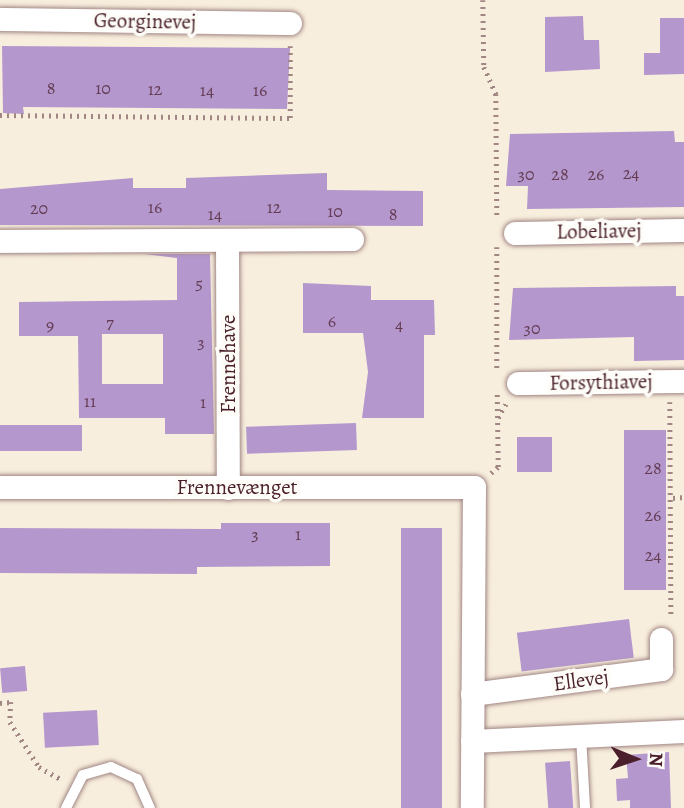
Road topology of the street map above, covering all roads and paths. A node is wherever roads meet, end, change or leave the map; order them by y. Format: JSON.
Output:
{"nodes":[{"id":1,"x":0,"y":19,"type":"edge"},
{"id":2,"x":290,"y":23,"type":"joint"},
{"id":3,"x":0,"y":115,"type":"edge"},
{"id":4,"x":684,"y":230,"type":"edge"},
{"id":5,"x":515,"y":233,"type":"dead end"},
{"id":6,"x":352,"y":239,"type":"dead end"},
{"id":7,"x":0,"y":240,"type":"edge"},
{"id":8,"x":227,"y":240,"type":"junction"},
{"id":9,"x":675,"y":381,"type":"edge"},
{"id":10,"x":518,"y":383,"type":"dead end"},
{"id":11,"x":0,"y":487,"type":"edge"},
{"id":12,"x":228,"y":488,"type":"junction"},
{"id":13,"x":673,"y":498,"type":"junction"},
{"id":14,"x":684,"y":498,"type":"edge"},
{"id":15,"x":661,"y":639,"type":"joint"},
{"id":16,"x":472,"y":694,"type":"junction"},
{"id":17,"x":0,"y":703,"type":"edge"},
{"id":18,"x":684,"y":731,"type":"edge"},
{"id":19,"x":581,"y":736,"type":"junction"},
{"id":20,"x":472,"y":741,"type":"junction"},
{"id":21,"x":73,"y":785,"type":"junction"},
{"id":22,"x":66,"y":808,"type":"edge"},
{"id":23,"x":150,"y":808,"type":"edge"},
{"id":24,"x":472,"y":808,"type":"edge"},
{"id":25,"x":585,"y":808,"type":"edge"}],
"edges":[{"from":1,"to":2,"type":"street","name":"Georginevej"},
{"from":2,"to":3,"type":"path"},
{"from":4,"to":5,"type":"street","name":"Lobeliavej"},
{"from":6,"to":8,"type":"street"},
{"from":7,"to":8,"type":"street"},
{"from":8,"to":12,"type":"street","name":"Frennehave"},
{"from":9,"to":10,"type":"street","name":"Forsythiavej"},
{"from":9,"to":13,"type":"path"},
{"from":11,"to":12,"type":"street","name":"Frennevænget"},
{"from":12,"to":16,"type":"street","name":"Frennevænget"},
{"from":13,"to":14,"type":"path"},
{"from":13,"to":15,"type":"path"},
{"from":15,"to":16,"type":"street","name":"Ellevej"},
{"from":16,"to":20,"type":"street"},
{"from":17,"to":21,"type":"path"},
{"from":18,"to":19,"type":"street"},
{"from":19,"to":20,"type":"street"},
{"from":19,"to":25,"type":"lane"},
{"from":20,"to":24,"type":"street"},
{"from":21,"to":22,"type":"lane"},
{"from":21,"to":23,"type":"lane"}]}
